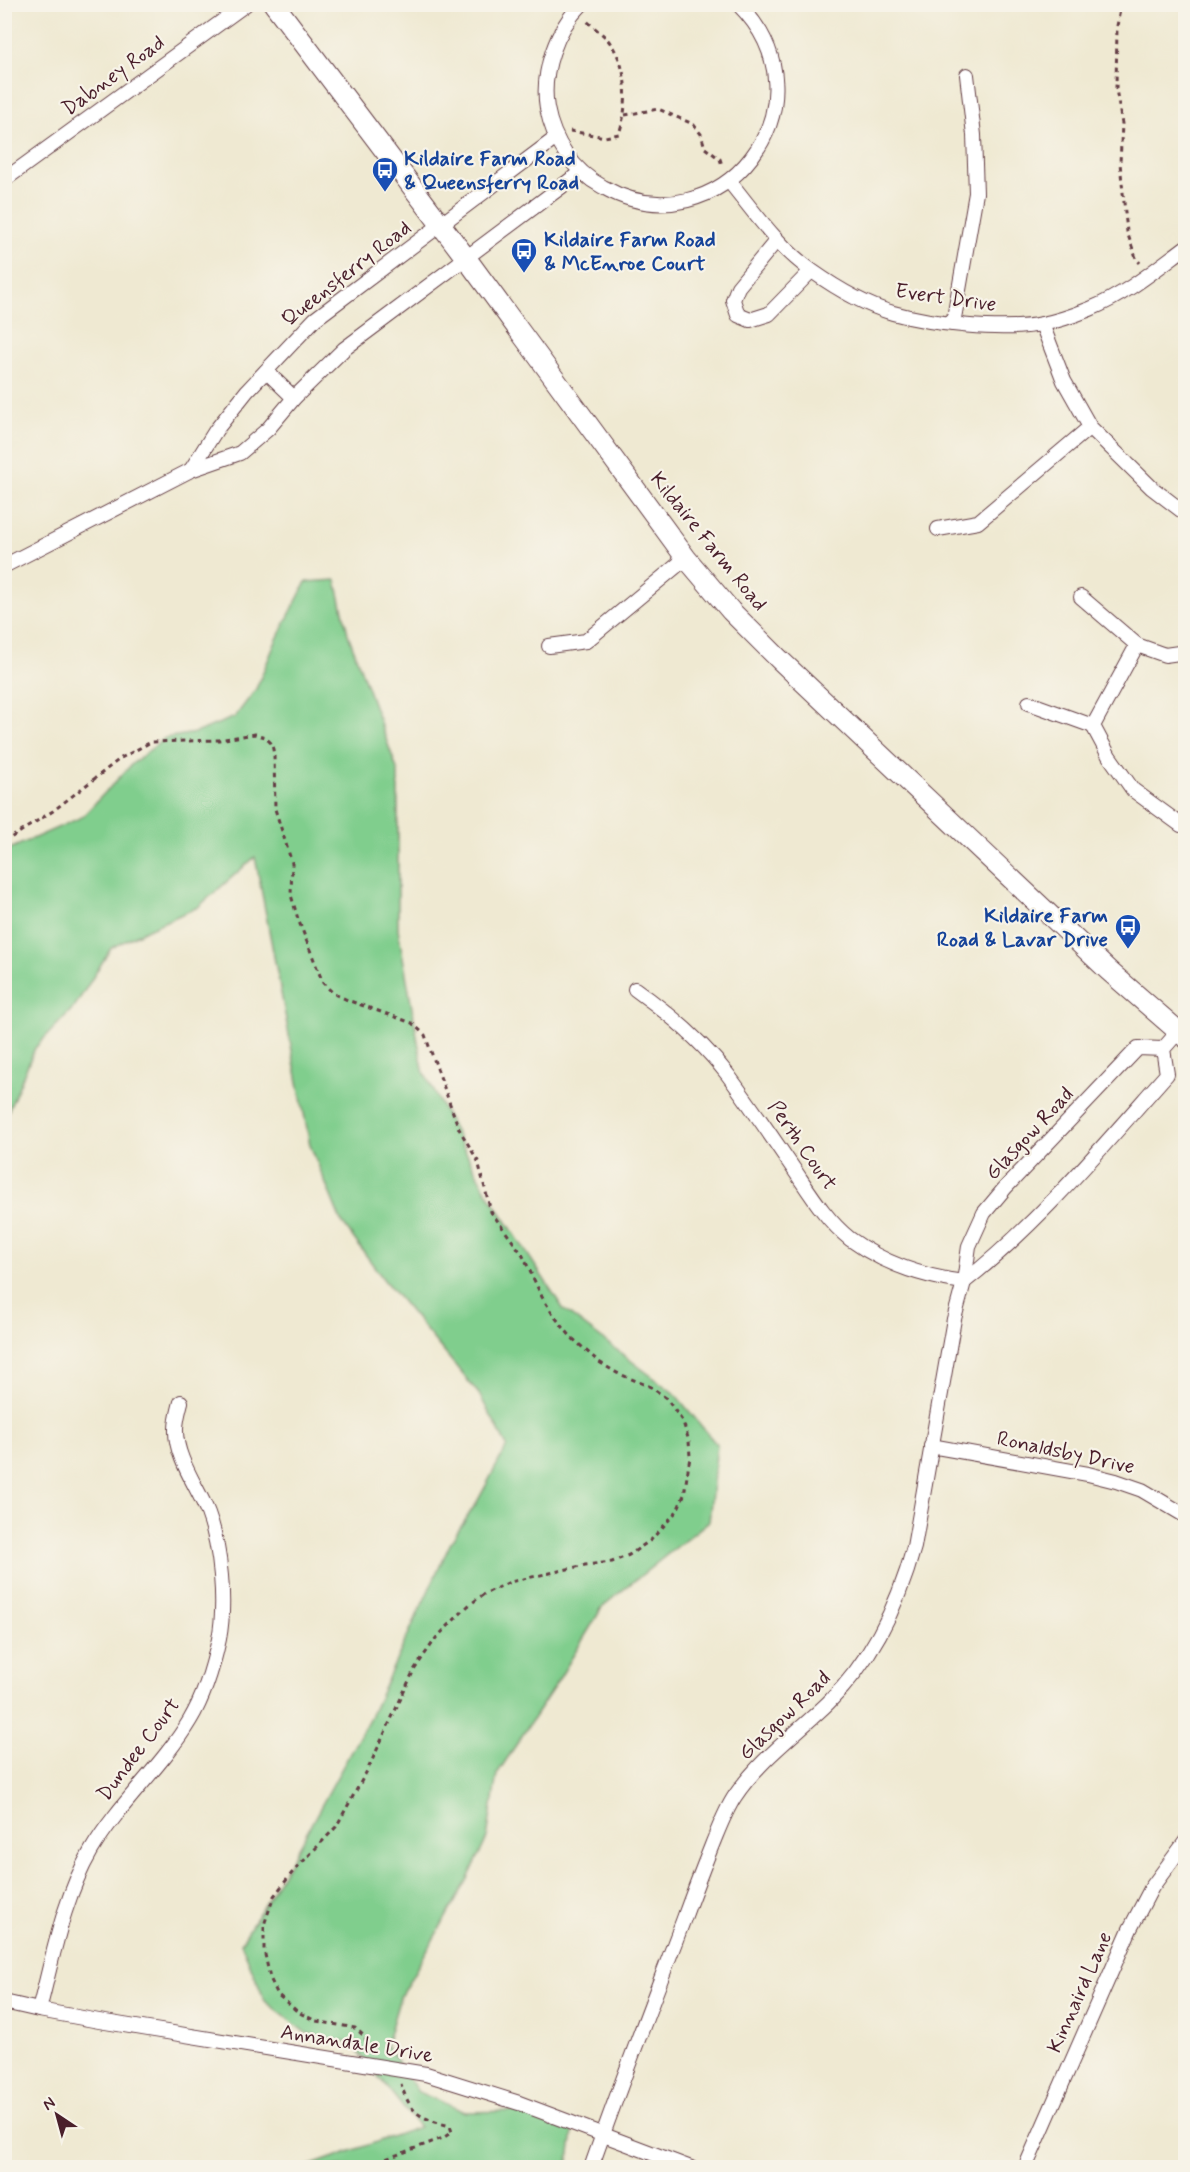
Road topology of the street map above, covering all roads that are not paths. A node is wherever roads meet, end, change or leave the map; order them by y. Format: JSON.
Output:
{"nodes":[{"id":1,"x":246,"y":4,"type":"edge"},
{"id":2,"x":274,"y":4,"type":"edge"},
{"id":3,"x":738,"y":4,"type":"edge"},
{"id":4,"x":579,"y":7,"type":"edge"},
{"id":5,"x":967,"y":75,"type":"dead end"},
{"id":6,"x":553,"y":132,"type":"junction"},
{"id":7,"x":581,"y":172,"type":"junction"},
{"id":8,"x":4,"y":180,"type":"edge"},
{"id":9,"x":729,"y":181,"type":"junction"},
{"id":10,"x":441,"y":225,"type":"junction"},
{"id":11,"x":776,"y":241,"type":"junction"},
{"id":12,"x":1185,"y":248,"type":"edge"},
{"id":13,"x":466,"y":258,"type":"junction"},
{"id":14,"x":811,"y":271,"type":"junction"},
{"id":15,"x":953,"y":324,"type":"junction"},
{"id":16,"x":1042,"y":324,"type":"junction"},
{"id":17,"x":266,"y":371,"type":"junction"},
{"id":18,"x":294,"y":398,"type":"junction"},
{"id":19,"x":1090,"y":427,"type":"junction"},
{"id":20,"x":191,"y":470,"type":"junction"},
{"id":21,"x":1185,"y":514,"type":"edge"},
{"id":22,"x":938,"y":529,"type":"dead end"},
{"id":23,"x":686,"y":558,"type":"junction"},
{"id":24,"x":4,"y":566,"type":"edge"},
{"id":25,"x":1081,"y":597,"type":"dead end"},
{"id":26,"x":1137,"y":645,"type":"junction"},
{"id":27,"x":549,"y":646,"type":"dead end"},
{"id":28,"x":1185,"y":652,"type":"edge"},
{"id":29,"x":1029,"y":704,"type":"dead end"},
{"id":30,"x":1093,"y":726,"type":"junction"},
{"id":31,"x":1181,"y":825,"type":"dead end"},
{"id":32,"x":635,"y":989,"type":"dead end"},
{"id":33,"x":1183,"y":1031,"type":"edge"},
{"id":34,"x":1163,"y":1049,"type":"junction"},
{"id":35,"x":964,"y":1282,"type":"junction"},
{"id":36,"x":180,"y":1402,"type":"dead end"},
{"id":37,"x":931,"y":1446,"type":"junction"},
{"id":38,"x":1185,"y":1516,"type":"edge"},
{"id":39,"x":1185,"y":1841,"type":"edge"},
{"id":40,"x":4,"y":2002,"type":"edge"},
{"id":41,"x":39,"y":2010,"type":"junction"},
{"id":42,"x":602,"y":2134,"type":"junction"},
{"id":43,"x":591,"y":2168,"type":"edge"},
{"id":44,"x":691,"y":2168,"type":"edge"},
{"id":45,"x":1025,"y":2168,"type":"edge"}],
"edges":[{"from":1,"to":8,"type":"street","name":"Dabney Road"},
{"from":2,"to":10,"type":"main road","name":"Kildaire Farm Road"},
{"from":3,"to":9,"type":"street"},
{"from":4,"to":6,"type":"street"},
{"from":5,"to":15,"type":"street"},
{"from":6,"to":7,"type":"street"},
{"from":6,"to":10,"type":"street","name":"Queensferry Road"},
{"from":7,"to":9,"type":"street"},
{"from":7,"to":13,"type":"street"},
{"from":9,"to":11,"type":"street","name":"Evert Drive"},
{"from":10,"to":13,"type":"main road","name":"Kildaire Farm Road"},
{"from":10,"to":17,"type":"street","name":"Queensferry Road"},
{"from":11,"to":14,"type":"street","name":"Evert Drive"},
{"from":11,"to":14,"type":"street"},
{"from":12,"to":16,"type":"street","name":"Evert Drive"},
{"from":13,"to":18,"type":"street"},
{"from":13,"to":23,"type":"main road","name":"Kildaire Farm Road"},
{"from":14,"to":15,"type":"street","name":"Evert Drive"},
{"from":15,"to":16,"type":"street","name":"Evert Drive"},
{"from":16,"to":19,"type":"street"},
{"from":17,"to":18,"type":"street"},
{"from":17,"to":20,"type":"street","name":"Queensferry Road"},
{"from":18,"to":20,"type":"street"},
{"from":19,"to":21,"type":"street"},
{"from":19,"to":22,"type":"street"},
{"from":20,"to":24,"type":"street"},
{"from":23,"to":27,"type":"street"},
{"from":23,"to":33,"type":"main road","name":"Kildaire Farm Road"},
{"from":25,"to":26,"type":"street"},
{"from":26,"to":28,"type":"street"},
{"from":26,"to":30,"type":"street"},
{"from":29,"to":30,"type":"street"},
{"from":30,"to":31,"type":"street"},
{"from":32,"to":35,"type":"street","name":"Perth Court"},
{"from":33,"to":34,"type":"street"},
{"from":34,"to":35,"type":"street"},
{"from":34,"to":35,"type":"street","name":"Glasgow Road"},
{"from":35,"to":37,"type":"street","name":"Glasgow Road"},
{"from":36,"to":41,"type":"street","name":"Dundee Court"},
{"from":37,"to":38,"type":"street","name":"Ronaldsby Drive"},
{"from":37,"to":42,"type":"street","name":"Glasgow Road"},
{"from":39,"to":45,"type":"street","name":"Kinnaird Lane"},
{"from":40,"to":41,"type":"street","name":"Annandale Drive"},
{"from":41,"to":42,"type":"street","name":"Annandale Drive"},
{"from":42,"to":43,"type":"street","name":"Glasgow Road"},
{"from":42,"to":44,"type":"street","name":"Annandale Drive"}]}
